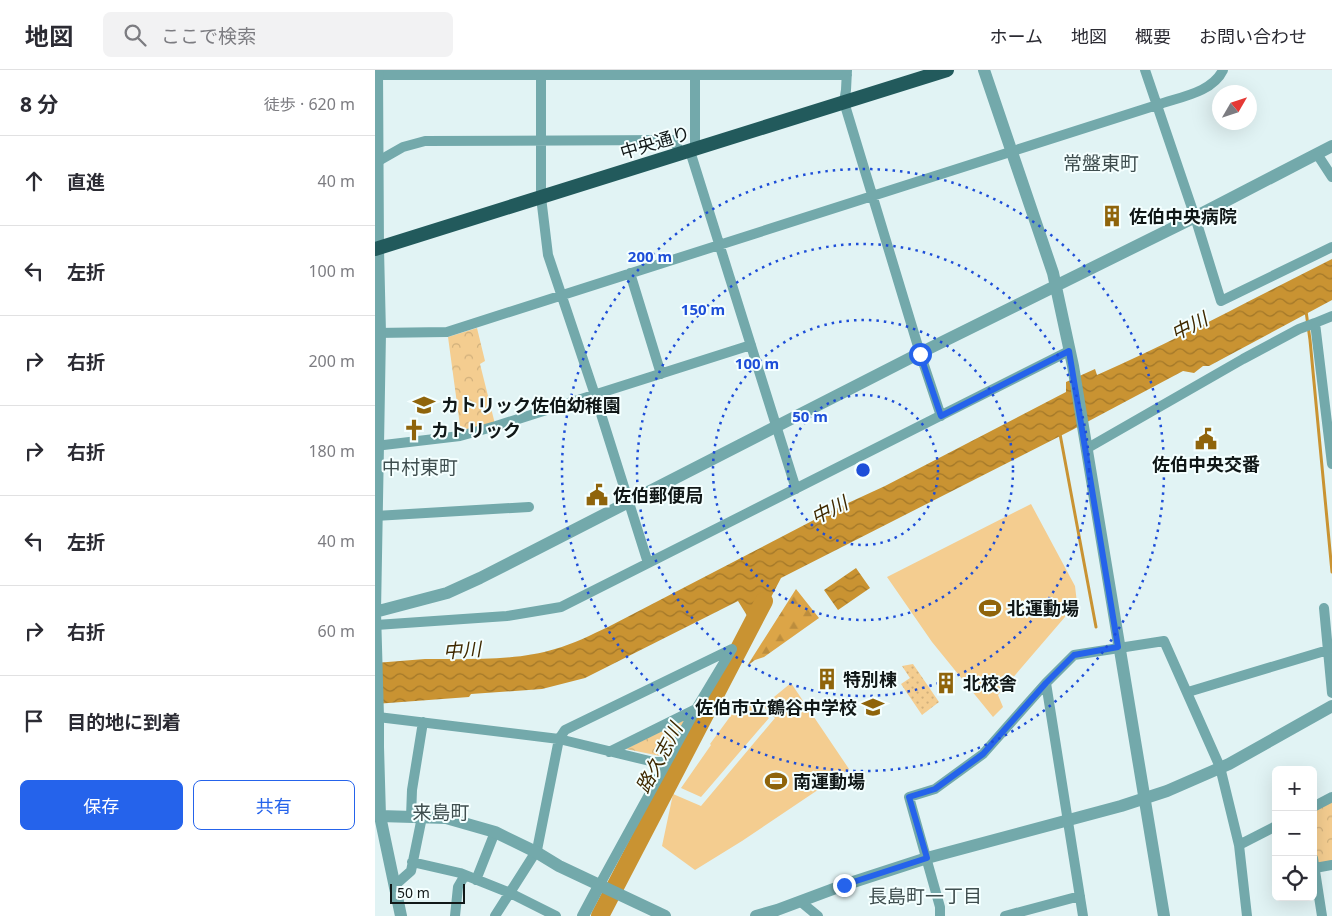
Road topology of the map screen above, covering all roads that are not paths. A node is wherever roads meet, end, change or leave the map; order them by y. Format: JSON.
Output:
{"nodes":[{"id":1,"x":947,"y":70,"type":"edge"},
{"id":2,"x":984,"y":70,"type":"edge"},
{"id":3,"x":1145,"y":70,"type":"edge"},
{"id":4,"x":1223,"y":70,"type":"edge"},
{"id":5,"x":695,"y":72,"type":"edge"},
{"id":6,"x":847,"y":72,"type":"edge"},
{"id":7,"x":541,"y":73,"type":"edge"},
{"id":8,"x":377,"y":74,"type":"edge"},
{"id":9,"x":844,"y":102,"type":"junction"},
{"id":10,"x":1157,"y":104,"type":"junction"},
{"id":11,"x":540,"y":141,"type":"junction"},
{"id":12,"x":1332,"y":146,"type":"edge"},
{"id":13,"x":689,"y":151,"type":"junction"},
{"id":14,"x":1011,"y":152,"type":"junction"},
{"id":15,"x":1317,"y":154,"type":"junction"},
{"id":16,"x":376,"y":162,"type":"edge"},
{"id":17,"x":1332,"y":177,"type":"edge"},
{"id":18,"x":872,"y":196,"type":"junction"},
{"id":19,"x":541,"y":197,"type":"junction"},
{"id":20,"x":1195,"y":217,"type":"junction"},
{"id":21,"x":720,"y":245,"type":"junction"},
{"id":22,"x":1332,"y":247,"type":"edge"},
{"id":23,"x":376,"y":249,"type":"edge"},
{"id":24,"x":631,"y":273,"type":"junction"},
{"id":25,"x":1057,"y":286,"type":"junction"},
{"id":26,"x":562,"y":295,"type":"junction"},
{"id":27,"x":1332,"y":316,"type":"edge"},
{"id":28,"x":1311,"y":325,"type":"junction"},
{"id":29,"x":377,"y":333,"type":"edge"},
{"id":30,"x":751,"y":345,"type":"junction"},
{"id":31,"x":1069,"y":351,"type":"junction"},
{"id":32,"x":920,"y":354,"type":"junction"},
{"id":33,"x":661,"y":374,"type":"junction"},
{"id":34,"x":595,"y":395,"type":"junction"},
{"id":35,"x":941,"y":416,"type":"junction"},
{"id":36,"x":777,"y":426,"type":"junction"},
{"id":37,"x":376,"y":445,"type":"edge"},
{"id":38,"x":1085,"y":449,"type":"junction"},
{"id":39,"x":1332,"y":464,"type":"edge"},
{"id":40,"x":796,"y":489,"type":"junction"},
{"id":41,"x":629,"y":503,"type":"junction"},
{"id":42,"x":529,"y":507,"type":"dead end"},
{"id":43,"x":376,"y":516,"type":"edge"},
{"id":44,"x":649,"y":563,"type":"junction"},
{"id":45,"x":1324,"y":608,"type":"dead end"},
{"id":46,"x":375,"y":612,"type":"edge"},
{"id":47,"x":376,"y":625,"type":"edge"},
{"id":48,"x":1118,"y":647,"type":"junction"},
{"id":49,"x":1328,"y":650,"type":"junction"},
{"id":50,"x":1046,"y":683,"type":"junction"},
{"id":51,"x":1188,"y":692,"type":"junction"},
{"id":52,"x":1332,"y":693,"type":"edge"},
{"id":53,"x":1332,"y":706,"type":"edge"},
{"id":54,"x":696,"y":709,"type":"junction"},
{"id":55,"x":378,"y":714,"type":"junction"},
{"id":56,"x":423,"y":722,"type":"junction"},
{"id":57,"x":559,"y":739,"type":"junction"},
{"id":58,"x":609,"y":752,"type":"junction"},
{"id":59,"x":667,"y":762,"type":"junction"},
{"id":60,"x":1220,"y":767,"type":"junction"},
{"id":61,"x":1332,"y":797,"type":"edge"},
{"id":62,"x":1144,"y":799,"type":"junction"},
{"id":63,"x":1317,"y":805,"type":"edge"},
{"id":64,"x":378,"y":815,"type":"edge"},
{"id":65,"x":417,"y":817,"type":"junction"},
{"id":66,"x":1067,"y":821,"type":"junction"},
{"id":67,"x":1272,"y":828,"type":"edge"},
{"id":68,"x":495,"y":832,"type":"junction"},
{"id":69,"x":1239,"y":845,"type":"junction"},
{"id":70,"x":536,"y":852,"type":"junction"},
{"id":71,"x":927,"y":858,"type":"junction"},
{"id":72,"x":412,"y":862,"type":"junction"},
{"id":73,"x":1317,"y":863,"type":"edge"},
{"id":74,"x":1332,"y":865,"type":"edge"},
{"id":75,"x":465,"y":875,"type":"junction"},
{"id":76,"x":477,"y":880,"type":"junction"},
{"id":77,"x":1317,"y":883,"type":"edge"},
{"id":78,"x":394,"y":886,"type":"junction"},
{"id":79,"x":603,"y":888,"type":"junction"},
{"id":80,"x":510,"y":893,"type":"junction"},
{"id":81,"x":1080,"y":896,"type":"junction"},
{"id":82,"x":801,"y":902,"type":"junction"},
{"id":83,"x":646,"y":912,"type":"edge"},
{"id":84,"x":1021,"y":914,"type":"edge"},
{"id":85,"x":401,"y":916,"type":"edge"},
{"id":86,"x":455,"y":916,"type":"edge"},
{"id":87,"x":495,"y":916,"type":"edge"},
{"id":88,"x":555,"y":916,"type":"edge"},
{"id":89,"x":583,"y":916,"type":"edge"},
{"id":90,"x":665,"y":916,"type":"edge"},
{"id":91,"x":759,"y":916,"type":"edge"},
{"id":92,"x":818,"y":916,"type":"edge"},
{"id":93,"x":940,"y":916,"type":"edge"},
{"id":94,"x":1005,"y":916,"type":"edge"},
{"id":95,"x":1083,"y":916,"type":"edge"},
{"id":96,"x":1164,"y":916,"type":"edge"},
{"id":97,"x":1247,"y":916,"type":"edge"},
{"id":98,"x":1322,"y":916,"type":"edge"}],
"edges":[{"from":1,"to":9,"type":"highway","name":"中央通り"},
{"from":2,"to":14,"type":"street"},
{"from":3,"to":10,"type":"street"},
{"from":4,"to":10,"type":"street"},
{"from":5,"to":6,"type":"street"},
{"from":5,"to":7,"type":"street"},
{"from":5,"to":13,"type":"street"},
{"from":6,"to":9,"type":"street"},
{"from":7,"to":8,"type":"street"},
{"from":7,"to":11,"type":"street"},
{"from":8,"to":16,"type":"street"},
{"from":9,"to":13,"type":"highway","name":"中央通り"},
{"from":9,"to":18,"type":"street"},
{"from":10,"to":14,"type":"street"},
{"from":10,"to":20,"type":"street"},
{"from":11,"to":13,"type":"street"},
{"from":11,"to":16,"type":"street"},
{"from":11,"to":19,"type":"street"},
{"from":12,"to":15,"type":"street"},
{"from":13,"to":19,"type":"highway","name":"中央通り"},
{"from":13,"to":21,"type":"street"},
{"from":14,"to":18,"type":"street"},
{"from":14,"to":25,"type":"street"},
{"from":15,"to":17,"type":"street"},
{"from":15,"to":20,"type":"street"},
{"from":16,"to":23,"type":"street"},
{"from":18,"to":21,"type":"street"},
{"from":18,"to":32,"type":"street"},
{"from":19,"to":23,"type":"highway","name":"中央通り"},
{"from":19,"to":26,"type":"street"},
{"from":20,"to":22,"type":"street"},
{"from":20,"to":25,"type":"street"},
{"from":21,"to":24,"type":"street"},
{"from":21,"to":30,"type":"street"},
{"from":23,"to":29,"type":"street"},
{"from":24,"to":26,"type":"street"},
{"from":24,"to":33,"type":"street"},
{"from":25,"to":31,"type":"street"},
{"from":25,"to":32,"type":"street"},
{"from":26,"to":29,"type":"street"},
{"from":26,"to":34,"type":"street"},
{"from":27,"to":28,"type":"street"},
{"from":28,"to":38,"type":"street"},
{"from":28,"to":39,"type":"street"},
{"from":29,"to":37,"type":"street"},
{"from":30,"to":33,"type":"street"},
{"from":30,"to":36,"type":"street"},
{"from":31,"to":35,"type":"street"},
{"from":31,"to":38,"type":"street"},
{"from":32,"to":35,"type":"street"},
{"from":32,"to":36,"type":"street"},
{"from":33,"to":34,"type":"street"},
{"from":34,"to":37,"type":"street"},
{"from":34,"to":41,"type":"street"},
{"from":35,"to":40,"type":"street"},
{"from":36,"to":40,"type":"street"},
{"from":36,"to":41,"type":"street"},
{"from":37,"to":43,"type":"street"},
{"from":38,"to":48,"type":"street"},
{"from":40,"to":44,"type":"street"},
{"from":41,"to":44,"type":"street"},
{"from":41,"to":46,"type":"street"},
{"from":42,"to":43,"type":"street"},
{"from":43,"to":46,"type":"street"},
{"from":44,"to":47,"type":"street"},
{"from":45,"to":49,"type":"street"},
{"from":46,"to":47,"type":"street"},
{"from":47,"to":55,"type":"street"},
{"from":48,"to":50,"type":"street"},
{"from":48,"to":51,"type":"street"},
{"from":48,"to":62,"type":"street"},
{"from":49,"to":51,"type":"street"},
{"from":49,"to":52,"type":"street"},
{"from":50,"to":66,"type":"street"},
{"from":50,"to":71,"type":"street"},
{"from":51,"to":60,"type":"street"},
{"from":53,"to":60,"type":"street"},
{"from":54,"to":57,"type":"street"},
{"from":54,"to":58,"type":"street"},
{"from":54,"to":59,"type":"street"},
{"from":55,"to":56,"type":"street"},
{"from":55,"to":64,"type":"street"},
{"from":56,"to":57,"type":"street"},
{"from":56,"to":65,"type":"street"},
{"from":57,"to":58,"type":"street"},
{"from":57,"to":70,"type":"street"},
{"from":58,"to":59,"type":"street"},
{"from":59,"to":79,"type":"street"},
{"from":60,"to":62,"type":"street"},
{"from":60,"to":69,"type":"street"},
{"from":61,"to":63,"type":"street"},
{"from":62,"to":66,"type":"street"},
{"from":62,"to":96,"type":"street"},
{"from":64,"to":65,"type":"street"},
{"from":64,"to":78,"type":"street"},
{"from":65,"to":68,"type":"street"},
{"from":65,"to":72,"type":"street"},
{"from":66,"to":71,"type":"street"},
{"from":66,"to":81,"type":"street"},
{"from":67,"to":69,"type":"street"},
{"from":68,"to":70,"type":"street"},
{"from":68,"to":76,"type":"street"},
{"from":69,"to":97,"type":"street"},
{"from":70,"to":79,"type":"street"},
{"from":70,"to":80,"type":"street"},
{"from":71,"to":82,"type":"street"},
{"from":71,"to":93,"type":"street"},
{"from":72,"to":75,"type":"street"},
{"from":72,"to":78,"type":"street"},
{"from":73,"to":74,"type":"street"},
{"from":75,"to":76,"type":"street"},
{"from":75,"to":86,"type":"street"},
{"from":76,"to":80,"type":"street"},
{"from":77,"to":98,"type":"street"},
{"from":78,"to":85,"type":"street"},
{"from":79,"to":83,"type":"street"},
{"from":79,"to":89,"type":"street"},
{"from":80,"to":87,"type":"street"},
{"from":80,"to":88,"type":"street"},
{"from":81,"to":84,"type":"street"},
{"from":81,"to":95,"type":"street"},
{"from":82,"to":91,"type":"street"},
{"from":82,"to":92,"type":"street"},
{"from":83,"to":90,"type":"street"},
{"from":84,"to":94,"type":"street"}]}
